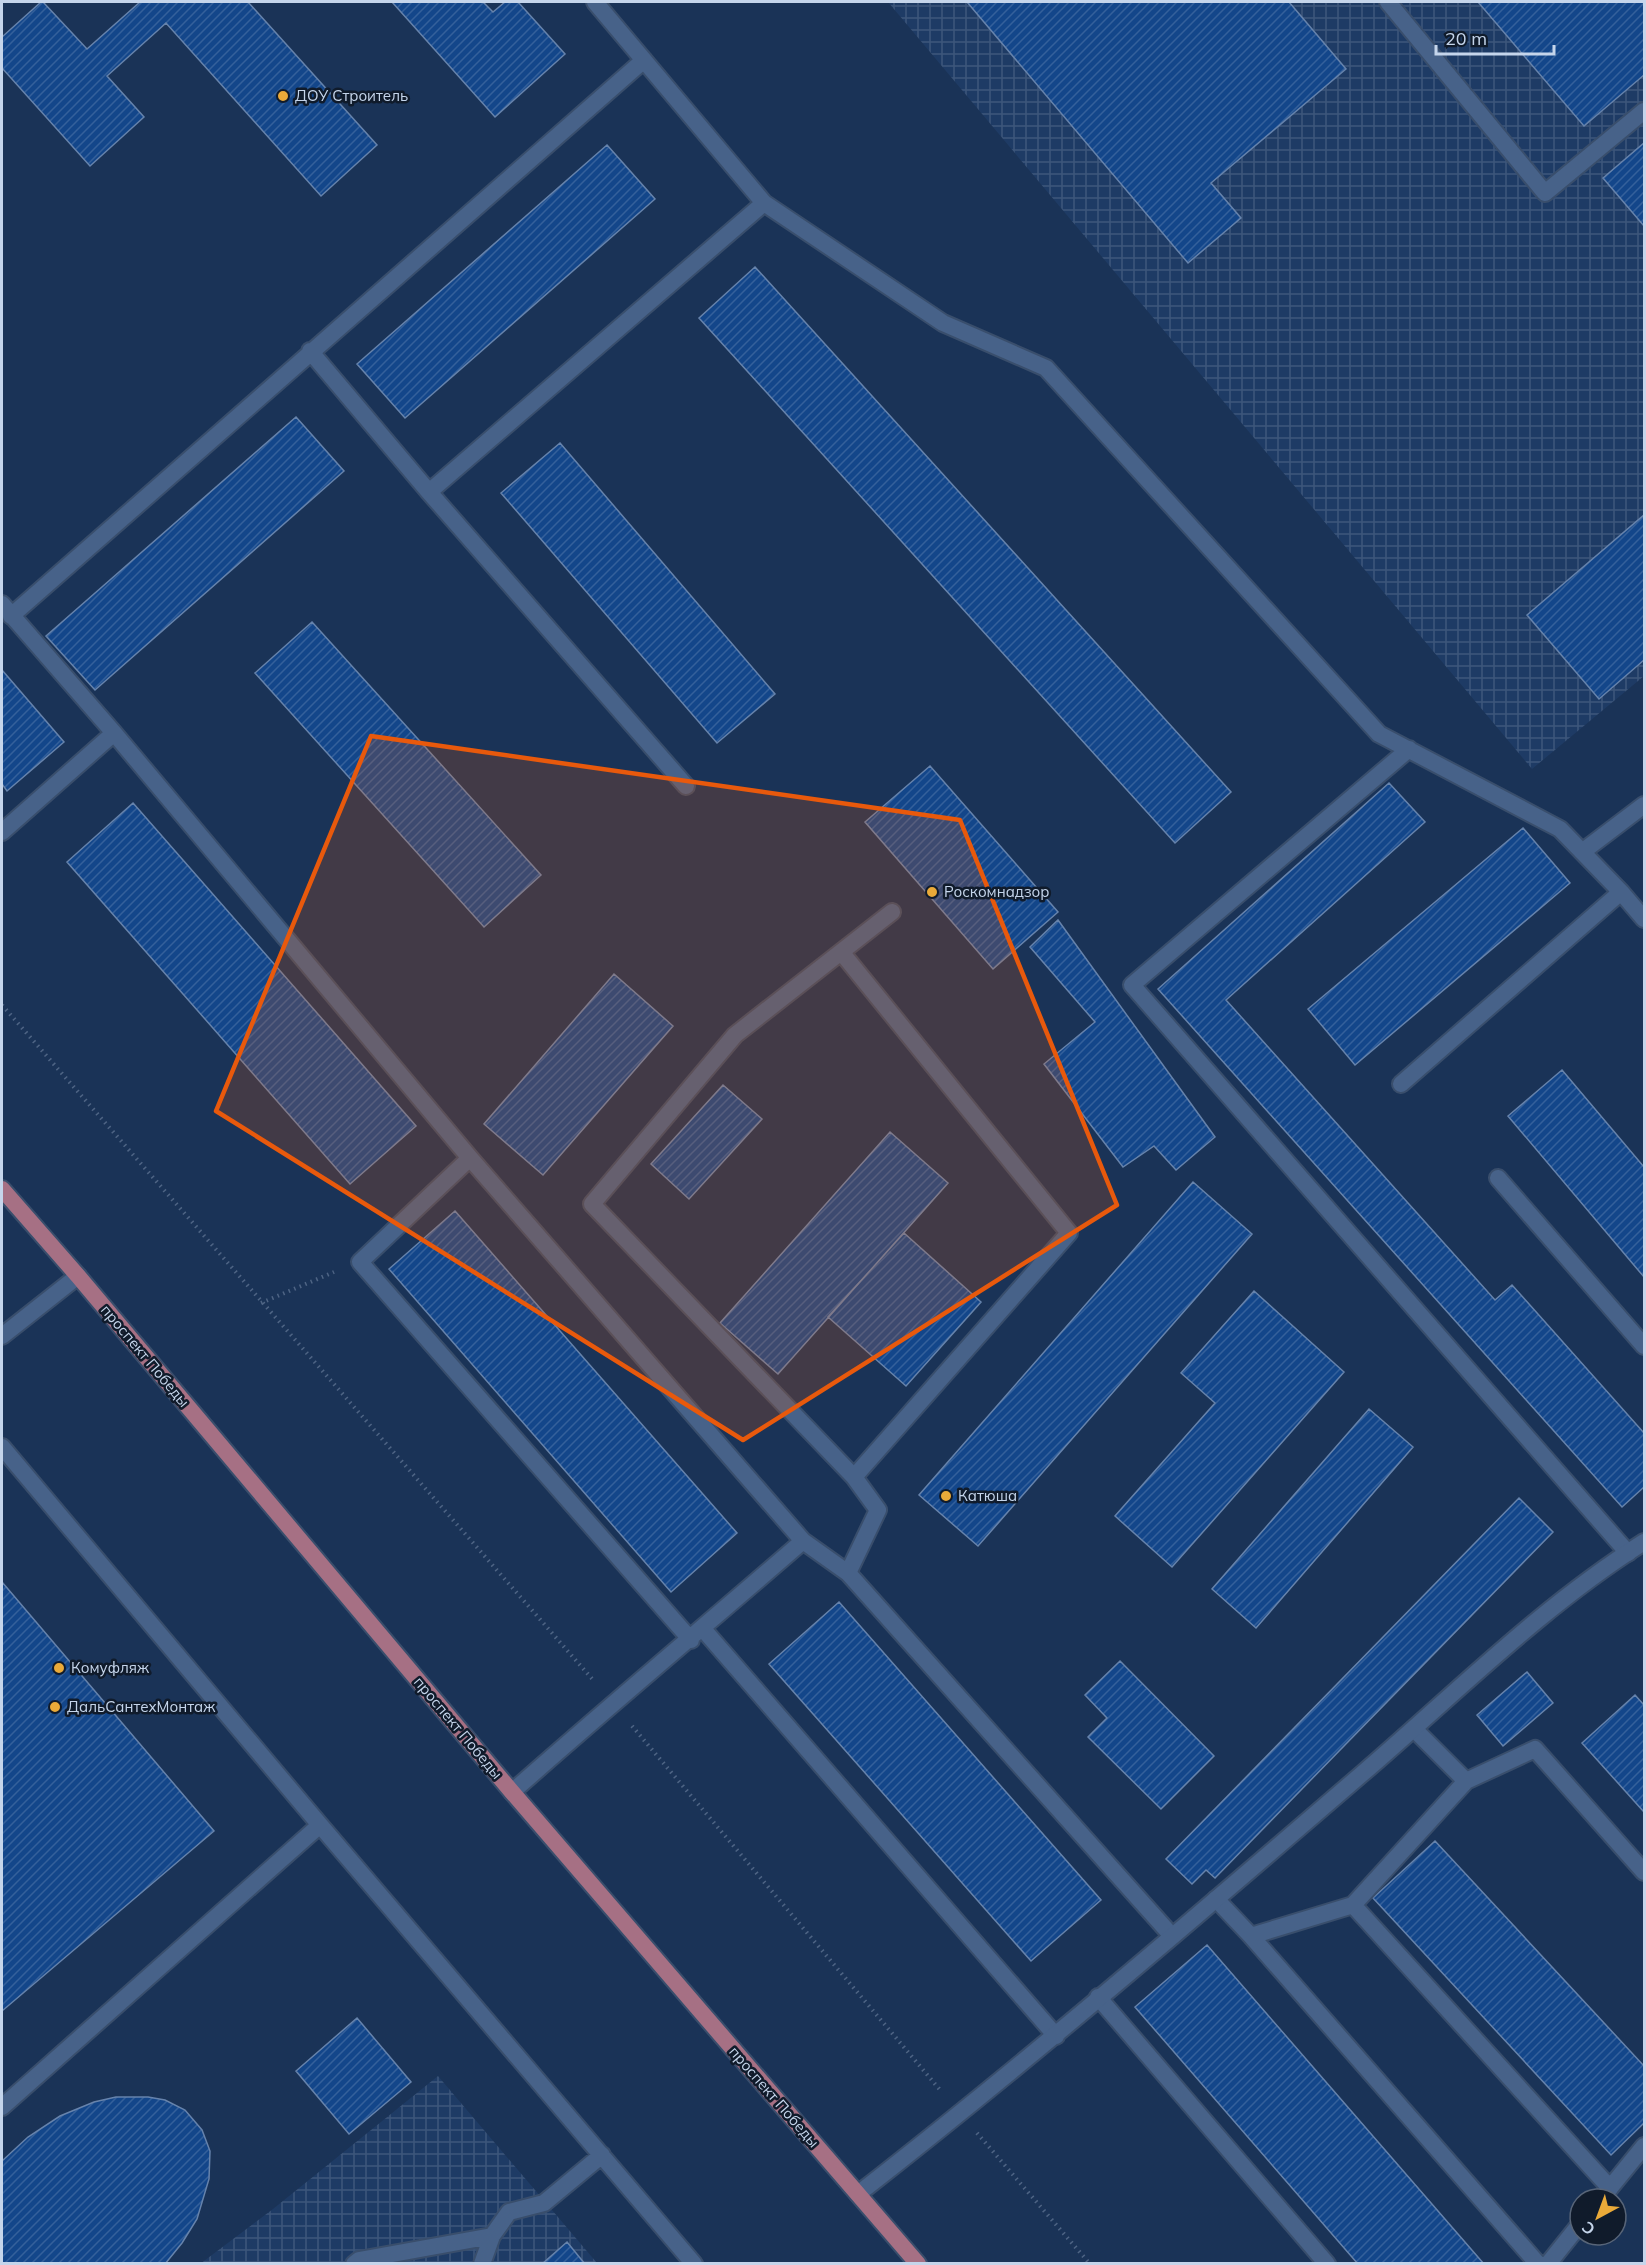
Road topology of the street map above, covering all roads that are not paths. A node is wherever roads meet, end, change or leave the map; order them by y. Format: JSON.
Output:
{"nodes":[{"id":1,"x":595,"y":2,"type":"edge"},
{"id":2,"x":1388,"y":2,"type":"edge"},
{"id":3,"x":644,"y":60,"type":"junction"},
{"id":4,"x":1644,"y":111,"type":"edge"},
{"id":5,"x":764,"y":203,"type":"junction"},
{"id":6,"x":310,"y":351,"type":"junction"},
{"id":7,"x":429,"y":492,"type":"junction"},
{"id":8,"x":6,"y":610,"type":"edge"},
{"id":9,"x":114,"y":733,"type":"junction"},
{"id":10,"x":1409,"y":749,"type":"junction"},
{"id":11,"x":686,"y":786,"type":"dead end"},
{"id":12,"x":1644,"y":805,"type":"edge"},
{"id":13,"x":2,"y":832,"type":"edge"},
{"id":14,"x":1582,"y":852,"type":"junction"},
{"id":15,"x":1621,"y":892,"type":"junction"},
{"id":16,"x":891,"y":912,"type":"dead end"},
{"id":17,"x":1644,"y":920,"type":"edge"},
{"id":18,"x":842,"y":953,"type":"junction"},
{"id":19,"x":1401,"y":1084,"type":"dead end"},
{"id":20,"x":470,"y":1158,"type":"junction"},
{"id":21,"x":1498,"y":1179,"type":"dead end"},
{"id":22,"x":2,"y":1189,"type":"edge"},
{"id":23,"x":78,"y":1276,"type":"junction"},
{"id":24,"x":2,"y":1335,"type":"edge"},
{"id":25,"x":1644,"y":1346,"type":"edge"},
{"id":26,"x":2,"y":1447,"type":"edge"},
{"id":27,"x":854,"y":1477,"type":"junction"},
{"id":28,"x":803,"y":1541,"type":"junction"},
{"id":29,"x":1644,"y":1542,"type":"edge"},
{"id":30,"x":1628,"y":1553,"type":"junction"},
{"id":31,"x":848,"y":1573,"type":"junction"},
{"id":32,"x":697,"y":1634,"type":"junction"},
{"id":33,"x":1414,"y":1729,"type":"junction"},
{"id":34,"x":1466,"y":1781,"type":"junction"},
{"id":35,"x":512,"y":1792,"type":"junction"},
{"id":36,"x":320,"y":1825,"type":"junction"},
{"id":37,"x":1644,"y":1872,"type":"edge"},
{"id":38,"x":1216,"y":1899,"type":"junction"},
{"id":39,"x":1353,"y":1905,"type":"junction"},
{"id":40,"x":1172,"y":1936,"type":"junction"},
{"id":41,"x":1251,"y":1936,"type":"junction"},
{"id":42,"x":1098,"y":1998,"type":"junction"},
{"id":43,"x":1056,"y":2036,"type":"junction"},
{"id":44,"x":2,"y":2107,"type":"edge"},
{"id":45,"x":1644,"y":2146,"type":"edge"},
{"id":46,"x":602,"y":2155,"type":"junction"},
{"id":47,"x":1600,"y":2187,"type":"edge"},
{"id":48,"x":1610,"y":2187,"type":"edge"},
{"id":49,"x":858,"y":2194,"type":"junction"},
{"id":50,"x":492,"y":2236,"type":"junction"},
{"id":51,"x":1568,"y":2239,"type":"edge"},
{"id":52,"x":354,"y":2264,"type":"edge"},
{"id":53,"x":482,"y":2264,"type":"edge"},
{"id":54,"x":694,"y":2264,"type":"edge"},
{"id":55,"x":918,"y":2264,"type":"edge"},
{"id":56,"x":1328,"y":2264,"type":"edge"},
{"id":57,"x":1538,"y":2264,"type":"edge"},
{"id":58,"x":1548,"y":2264,"type":"edge"}],
"edges":[{"from":1,"to":3,"type":"street"},
{"from":2,"to":4,"type":"street"},
{"from":3,"to":5,"type":"street"},
{"from":3,"to":6,"type":"street"},
{"from":5,"to":7,"type":"street"},
{"from":5,"to":10,"type":"street"},
{"from":6,"to":7,"type":"street"},
{"from":6,"to":8,"type":"street"},
{"from":7,"to":11,"type":"street"},
{"from":8,"to":9,"type":"street"},
{"from":9,"to":13,"type":"street"},
{"from":9,"to":20,"type":"street"},
{"from":10,"to":14,"type":"street"},
{"from":10,"to":30,"type":"street"},
{"from":12,"to":14,"type":"street"},
{"from":14,"to":15,"type":"street"},
{"from":15,"to":17,"type":"street"},
{"from":15,"to":19,"type":"street"},
{"from":16,"to":18,"type":"street"},
{"from":18,"to":27,"type":"street"},
{"from":18,"to":27,"type":"street"},
{"from":20,"to":28,"type":"street"},
{"from":20,"to":32,"type":"street"},
{"from":21,"to":25,"type":"street"},
{"from":22,"to":23,"type":"main road","name":"проспект Победы"},
{"from":23,"to":24,"type":"street"},
{"from":23,"to":35,"type":"main road","name":"проспект Победы"},
{"from":26,"to":36,"type":"street"},
{"from":27,"to":31,"type":"street"},
{"from":28,"to":31,"type":"street"},
{"from":28,"to":32,"type":"street"},
{"from":29,"to":30,"type":"street"},
{"from":30,"to":33,"type":"street"},
{"from":31,"to":40,"type":"street"},
{"from":32,"to":35,"type":"street"},
{"from":32,"to":43,"type":"street"},
{"from":33,"to":34,"type":"street"},
{"from":33,"to":38,"type":"street"},
{"from":34,"to":37,"type":"street"},
{"from":34,"to":39,"type":"street"},
{"from":35,"to":49,"type":"main road","name":"проспект Победы"},
{"from":36,"to":44,"type":"street"},
{"from":36,"to":46,"type":"street"},
{"from":38,"to":40,"type":"street"},
{"from":38,"to":41,"type":"street"},
{"from":39,"to":41,"type":"street"},
{"from":39,"to":47,"type":"street"},
{"from":40,"to":42,"type":"street"},
{"from":41,"to":57,"type":"street"},
{"from":42,"to":43,"type":"street"},
{"from":42,"to":56,"type":"street"},
{"from":43,"to":49,"type":"street"},
{"from":45,"to":48,"type":"street"},
{"from":46,"to":50,"type":"street"},
{"from":46,"to":54,"type":"street"},
{"from":49,"to":55,"type":"main road","name":"проспект Победы"},
{"from":50,"to":52,"type":"street"},
{"from":50,"to":53,"type":"street"},
{"from":51,"to":58,"type":"street"}]}
